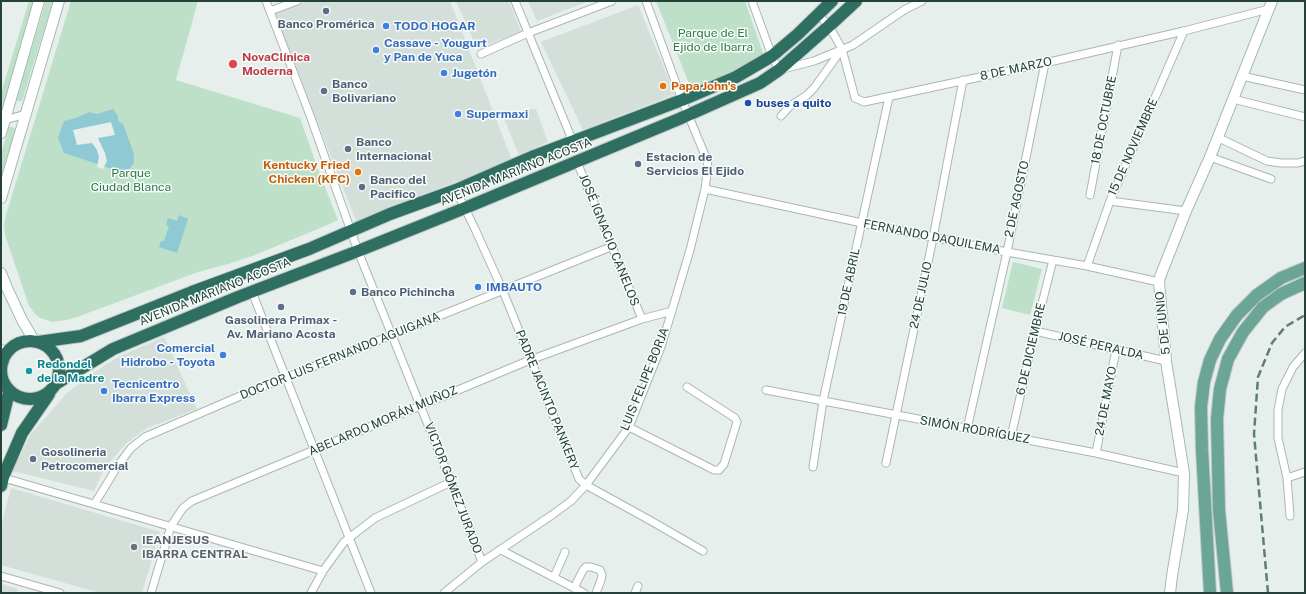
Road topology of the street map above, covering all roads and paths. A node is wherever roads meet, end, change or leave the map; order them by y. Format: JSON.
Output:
{"nodes":[{"id":1,"x":39,"y":1,"type":"edge"},
{"id":2,"x":59,"y":1,"type":"edge"},
{"id":3,"x":266,"y":1,"type":"edge"},
{"id":4,"x":297,"y":1,"type":"edge"},
{"id":5,"x":515,"y":1,"type":"edge"},
{"id":6,"x":612,"y":1,"type":"edge"},
{"id":7,"x":646,"y":1,"type":"edge"},
{"id":8,"x":752,"y":1,"type":"edge"},
{"id":9,"x":832,"y":1,"type":"edge"},
{"id":10,"x":856,"y":1,"type":"edge"},
{"id":11,"x":922,"y":1,"type":"edge"},
{"id":12,"x":1271,"y":5,"type":"edge"},
{"id":13,"x":270,"y":11,"type":"junction"},
{"id":14,"x":818,"y":14,"type":"junction"},
{"id":15,"x":830,"y":26,"type":"junction"},
{"id":16,"x":1184,"y":31,"type":"junction"},
{"id":17,"x":528,"y":33,"type":"junction"},
{"id":18,"x":1118,"y":45,"type":"junction"},
{"id":19,"x":842,"y":49,"type":"junction"},
{"id":20,"x":480,"y":54,"type":"dead end"},
{"id":21,"x":772,"y":56,"type":"junction"},
{"id":22,"x":1045,"y":63,"type":"junction"},
{"id":23,"x":779,"y":70,"type":"junction"},
{"id":24,"x":1242,"y":76,"type":"junction"},
{"id":25,"x":963,"y":80,"type":"junction"},
{"id":26,"x":1305,"y":90,"type":"edge"},
{"id":27,"x":889,"y":97,"type":"junction"},
{"id":28,"x":1233,"y":99,"type":"junction"},
{"id":29,"x":682,"y":100,"type":"junction"},
{"id":30,"x":26,"y":114,"type":"junction"},
{"id":31,"x":688,"y":115,"type":"junction"},
{"id":32,"x":781,"y":116,"type":"dead end"},
{"id":33,"x":1305,"y":117,"type":"edge"},
{"id":34,"x":3,"y":120,"type":"edge"},
{"id":35,"x":1,"y":133,"type":"edge"},
{"id":36,"x":1218,"y":137,"type":"junction"},
{"id":37,"x":573,"y":142,"type":"junction"},
{"id":38,"x":1210,"y":157,"type":"junction"},
{"id":39,"x":1305,"y":161,"type":"edge"},
{"id":40,"x":577,"y":162,"type":"junction"},
{"id":41,"x":1271,"y":179,"type":"dead end"},
{"id":42,"x":706,"y":189,"type":"junction"},
{"id":43,"x":456,"y":190,"type":"junction"},
{"id":44,"x":1090,"y":195,"type":"dead end"},
{"id":45,"x":1,"y":198,"type":"edge"},
{"id":46,"x":1110,"y":201,"type":"junction"},
{"id":47,"x":465,"y":208,"type":"junction"},
{"id":48,"x":1186,"y":211,"type":"junction"},
{"id":49,"x":862,"y":223,"type":"junction"},
{"id":50,"x":352,"y":231,"type":"junction"},
{"id":51,"x":933,"y":238,"type":"junction"},
{"id":52,"x":613,"y":246,"type":"junction"},
{"id":53,"x":358,"y":251,"type":"junction"},
{"id":54,"x":1006,"y":252,"type":"junction"},
{"id":55,"x":1053,"y":260,"type":"junction"},
{"id":56,"x":1087,"y":266,"type":"junction"},
{"id":57,"x":1305,"y":268,"type":"edge"},
{"id":58,"x":1,"y":273,"type":"edge"},
{"id":59,"x":1159,"y":282,"type":"junction"},
{"id":60,"x":1305,"y":283,"type":"edge"},
{"id":61,"x":503,"y":291,"type":"junction"},
{"id":62,"x":252,"y":292,"type":"junction"},
{"id":63,"x":672,"y":311,"type":"junction"},
{"id":64,"x":642,"y":319,"type":"junction"},
{"id":65,"x":1035,"y":331,"type":"junction"},
{"id":66,"x":392,"y":335,"type":"junction"},
{"id":67,"x":37,"y":342,"type":"junction"},
{"id":68,"x":1116,"y":350,"type":"junction"},
{"id":69,"x":1305,"y":353,"type":"edge"},
{"id":70,"x":2,"y":357,"type":"edge"},
{"id":71,"x":530,"y":360,"type":"junction"},
{"id":72,"x":1166,"y":360,"type":"junction"},
{"id":73,"x":285,"y":378,"type":"junction"},
{"id":74,"x":53,"y":387,"type":"junction"},
{"id":75,"x":687,"y":387,"type":"dead end"},
{"id":76,"x":766,"y":390,"type":"dead end"},
{"id":77,"x":6,"y":392,"type":"edge"},
{"id":78,"x":823,"y":401,"type":"junction"},
{"id":79,"x":421,"y":406,"type":"junction"},
{"id":80,"x":895,"y":416,"type":"junction"},
{"id":81,"x":1,"y":425,"type":"edge"},
{"id":82,"x":629,"y":427,"type":"junction"},
{"id":83,"x":968,"y":429,"type":"junction"},
{"id":84,"x":1010,"y":437,"type":"junction"},
{"id":85,"x":314,"y":450,"type":"junction"},
{"id":86,"x":1096,"y":453,"type":"junction"},
{"id":87,"x":886,"y":462,"type":"dead end"},
{"id":88,"x":813,"y":467,"type":"dead end"},
{"id":89,"x":1305,"y":472,"type":"edge"},
{"id":90,"x":1184,"y":473,"type":"junction"},
{"id":91,"x":1287,"y":478,"type":"junction"},
{"id":92,"x":2,"y":480,"type":"edge"},
{"id":93,"x":451,"y":482,"type":"junction"},
{"id":94,"x":586,"y":485,"type":"junction"},
{"id":95,"x":95,"y":503,"type":"junction"},
{"id":96,"x":1290,"y":516,"type":"dead end"},
{"id":97,"x":171,"y":526,"type":"junction"},
{"id":98,"x":349,"y":538,"type":"junction"},
{"id":99,"x":501,"y":550,"type":"junction"},
{"id":100,"x":703,"y":551,"type":"dead end"},
{"id":101,"x":565,"y":552,"type":"dead end"},
{"id":102,"x":482,"y":562,"type":"junction"},
{"id":103,"x":323,"y":571,"type":"junction"},
{"id":104,"x":1,"y":576,"type":"edge"},
{"id":105,"x":554,"y":577,"type":"junction"},
{"id":106,"x":574,"y":588,"type":"junction"},
{"id":107,"x":60,"y":593,"type":"edge"},
{"id":108,"x":151,"y":593,"type":"edge"},
{"id":109,"x":311,"y":593,"type":"edge"},
{"id":110,"x":371,"y":593,"type":"edge"},
{"id":111,"x":444,"y":593,"type":"edge"},
{"id":112,"x":584,"y":593,"type":"edge"},
{"id":113,"x":596,"y":593,"type":"edge"},
{"id":114,"x":1170,"y":593,"type":"edge"},
{"id":115,"x":1210,"y":593,"type":"edge"},
{"id":116,"x":1226,"y":593,"type":"edge"}],
"edges":[{"from":1,"to":34,"type":"street"},
{"from":2,"to":30,"type":"street"},
{"from":3,"to":13,"type":"street","name":"VICTOR GÓMEZ JURADO"},
{"from":4,"to":13,"type":"street"},
{"from":5,"to":17,"type":"street"},
{"from":6,"to":17,"type":"street"},
{"from":7,"to":29,"type":"street","name":"LUIS FELIPE BORJA"},
{"from":8,"to":21,"type":"street"},
{"from":9,"to":14,"type":"highway","name":"AVENIDA MARIANO ACOSTA"},
{"from":10,"to":15,"type":"highway","name":"AVENIDA MARIANO ACOSTA"},
{"from":11,"to":19,"type":"street"},
{"from":12,"to":16,"type":"street","name":"8 DE MARZO"},
{"from":12,"to":24,"type":"street","name":"5 DE JUNIO"},
{"from":13,"to":50,"type":"street","name":"VICTOR GÓMEZ JURADO"},
{"from":14,"to":15,"type":"street","name":"8 DE MARZO"},
{"from":14,"to":21,"type":"highway","name":"AVENIDA MARIANO ACOSTA"},
{"from":15,"to":19,"type":"street","name":"8 DE MARZO"},
{"from":15,"to":23,"type":"highway","name":"AVENIDA MARIANO ACOSTA"},
{"from":16,"to":18,"type":"street","name":"8 DE MARZO"},
{"from":16,"to":46,"type":"street","name":"15 DE NOVIEMBRE"},
{"from":17,"to":20,"type":"street"},
{"from":17,"to":37,"type":"street"},
{"from":18,"to":22,"type":"street","name":"8 DE MARZO"},
{"from":18,"to":44,"type":"street","name":"18 DE OCTUBRE"},
{"from":19,"to":23,"type":"street"},
{"from":19,"to":27,"type":"street","name":"8 DE MARZO"},
{"from":19,"to":32,"type":"street"},
{"from":21,"to":23,"type":"street"},
{"from":21,"to":29,"type":"highway","name":"AVENIDA MARIANO ACOSTA"},
{"from":22,"to":25,"type":"street","name":"8 DE MARZO"},
{"from":22,"to":54,"type":"street","name":"2 DE AGOSTO"},
{"from":23,"to":31,"type":"highway","name":"AVENIDA MARIANO ACOSTA"},
{"from":24,"to":26,"type":"street"},
{"from":24,"to":28,"type":"street","name":"5 DE JUNIO"},
{"from":25,"to":27,"type":"street","name":"8 DE MARZO"},
{"from":25,"to":51,"type":"street","name":"24 DE JULIO"},
{"from":27,"to":49,"type":"street","name":"19 DE ABRIL"},
{"from":28,"to":33,"type":"street"},
{"from":28,"to":36,"type":"street","name":"5 DE JUNIO"},
{"from":29,"to":31,"type":"street","name":"LUIS FELIPE BORJA"},
{"from":29,"to":37,"type":"highway","name":"AVENIDA MARIANO ACOSTA"},
{"from":30,"to":34,"type":"street"},
{"from":30,"to":45,"type":"street"},
{"from":31,"to":40,"type":"highway","name":"AVENIDA MARIANO ACOSTA"},
{"from":31,"to":42,"type":"street","name":"LUIS FELIPE BORJA"},
{"from":34,"to":35,"type":"street"},
{"from":36,"to":38,"type":"street","name":"5 DE JUNIO"},
{"from":36,"to":39,"type":"street"},
{"from":37,"to":43,"type":"highway","name":"AVENIDA MARIANO ACOSTA"},
{"from":38,"to":41,"type":"street"},
{"from":38,"to":48,"type":"street","name":"5 DE JUNIO"},
{"from":40,"to":47,"type":"highway","name":"AVENIDA MARIANO ACOSTA"},
{"from":40,"to":52,"type":"street","name":"JOSÉ IGNACIO CANELOS"},
{"from":42,"to":49,"type":"street","name":"FERNANDO DAQUILEMA"},
{"from":42,"to":63,"type":"street","name":"LUIS FELIPE BORJA"},
{"from":43,"to":47,"type":"street","name":"PADRE JACINTO PANKERY"},
{"from":43,"to":50,"type":"highway","name":"AVENIDA MARIANO ACOSTA"},
{"from":46,"to":48,"type":"street"},
{"from":46,"to":56,"type":"street","name":"15 DE NOVIEMBRE"},
{"from":47,"to":53,"type":"highway","name":"AVENIDA MARIANO ACOSTA"},
{"from":47,"to":61,"type":"street","name":"PADRE JACINTO PANKERY"},
{"from":48,"to":59,"type":"street","name":"5 DE JUNIO"},
{"from":49,"to":51,"type":"street","name":"FERNANDO DAQUILEMA"},
{"from":49,"to":78,"type":"street","name":"19 DE ABRIL"},
{"from":50,"to":53,"type":"street","name":"VICTOR GÓMEZ JURADO"},
{"from":50,"to":67,"type":"highway","name":"AVENIDA MARIANO ACOSTA"},
{"from":51,"to":54,"type":"street","name":"FERNANDO DAQUILEMA"},
{"from":51,"to":80,"type":"street","name":"24 DE JULIO"},
{"from":52,"to":61,"type":"street","name":"DOCTOR LUIS FERNANDO AGUIGANA"},
{"from":52,"to":64,"type":"street","name":"JOSÉ IGNACIO CANELOS"},
{"from":53,"to":62,"type":"highway","name":"AVENIDA MARIANO ACOSTA"},
{"from":53,"to":66,"type":"street","name":"VICTOR GÓMEZ JURADO"},
{"from":54,"to":55,"type":"street","name":"FERNANDO DAQUILEMA"},
{"from":54,"to":83,"type":"street","name":"2 DE AGOSTO"},
{"from":55,"to":56,"type":"street","name":"FERNANDO DAQUILEMA"},
{"from":55,"to":65,"type":"street","name":"6 DE DICIEMBRE"},
{"from":56,"to":59,"type":"street","name":"FERNANDO DAQUILEMA"},
{"from":57,"to":115,"type":"main road"},
{"from":58,"to":67,"type":"street"},
{"from":59,"to":72,"type":"street","name":"5 DE JUNIO"},
{"from":60,"to":116,"type":"main road"},
{"from":61,"to":66,"type":"street","name":"DOCTOR LUIS FERNANDO AGUIGANA"},
{"from":61,"to":71,"type":"street","name":"PADRE JACINTO PANKERY"},
{"from":62,"to":73,"type":"street"},
{"from":62,"to":74,"type":"highway","name":"AVENIDA MARIANO ACOSTA"},
{"from":63,"to":64,"type":"street","name":"ABELARDO MORÁN MUÑOZ"},
{"from":63,"to":82,"type":"street","name":"LUIS FELIPE BORJA"},
{"from":64,"to":71,"type":"street","name":"ABELARDO MORÁN MUÑOZ"},
{"from":65,"to":68,"type":"street","name":"JOSÉ PERALDA"},
{"from":65,"to":84,"type":"street","name":"6 DE DICIEMBRE"},
{"from":66,"to":73,"type":"street","name":"DOCTOR LUIS FERNANDO AGUIGANA"},
{"from":66,"to":79,"type":"street","name":"VICTOR GÓMEZ JURADO"},
{"from":67,"to":70,"type":"highway"},
{"from":67,"to":74,"type":"highway"},
{"from":68,"to":72,"type":"street","name":"JOSÉ PERALDA"},
{"from":68,"to":86,"type":"street","name":"24 DE MAYO"},
{"from":69,"to":91,"type":"street"},
{"from":70,"to":77,"type":"highway"},
{"from":71,"to":79,"type":"street","name":"ABELARDO MORÁN MUÑOZ"},
{"from":71,"to":94,"type":"street","name":"PADRE JACINTO PANKERY"},
{"from":72,"to":90,"type":"street","name":"5 DE JUNIO"},
{"from":73,"to":85,"type":"street"},
{"from":73,"to":95,"type":"street","name":"DOCTOR LUIS FERNANDO AGUIGANA"},
{"from":74,"to":77,"type":"highway"},
{"from":74,"to":92,"type":"highway"},
{"from":75,"to":82,"type":"street"},
{"from":76,"to":78,"type":"street","name":"SIMÓN RODRÍGUEZ"},
{"from":77,"to":81,"type":"highway"},
{"from":78,"to":80,"type":"street","name":"SIMÓN RODRÍGUEZ"},
{"from":78,"to":88,"type":"street","name":"19 DE ABRIL"},
{"from":79,"to":85,"type":"street","name":"ABELARDO MORÁN MUÑOZ"},
{"from":79,"to":93,"type":"street","name":"VICTOR GÓMEZ JURADO"},
{"from":80,"to":83,"type":"street","name":"SIMÓN RODRÍGUEZ"},
{"from":80,"to":87,"type":"street","name":"24 DE JULIO"},
{"from":82,"to":94,"type":"street","name":"LUIS FELIPE BORJA"},
{"from":83,"to":84,"type":"street","name":"SIMÓN RODRÍGUEZ"},
{"from":84,"to":86,"type":"street","name":"SIMÓN RODRÍGUEZ"},
{"from":85,"to":97,"type":"street","name":"ABELARDO MORÁN MUÑOZ"},
{"from":85,"to":98,"type":"street"},
{"from":86,"to":90,"type":"street","name":"SIMÓN RODRÍGUEZ"},
{"from":89,"to":91,"type":"street"},
{"from":90,"to":114,"type":"street","name":"5 DE JUNIO"},
{"from":91,"to":96,"type":"street"},
{"from":92,"to":95,"type":"street"},
{"from":93,"to":98,"type":"street"},
{"from":93,"to":102,"type":"street","name":"VICTOR GÓMEZ JURADO"},
{"from":94,"to":99,"type":"street","name":"LUIS FELIPE BORJA"},
{"from":94,"to":100,"type":"street","name":"PADRE JACINTO PANKERY"},
{"from":95,"to":97,"type":"street"},
{"from":97,"to":103,"type":"street"},
{"from":97,"to":108,"type":"street","name":"ABELARDO MORÁN MUÑOZ"},
{"from":98,"to":103,"type":"street"},
{"from":98,"to":110,"type":"street"},
{"from":99,"to":102,"type":"street","name":"LUIS FELIPE BORJA"},
{"from":99,"to":105,"type":"street","name":"VICTOR GÓMEZ JURADO"},
{"from":101,"to":105,"type":"street"},
{"from":102,"to":111,"type":"street","name":"LUIS FELIPE BORJA"},
{"from":103,"to":109,"type":"street"},
{"from":104,"to":107,"type":"street"},
{"from":105,"to":106,"type":"street","name":"VICTOR GÓMEZ JURADO"},
{"from":106,"to":112,"type":"street","name":"VICTOR GÓMEZ JURADO"},
{"from":106,"to":113,"type":"street"}]}
